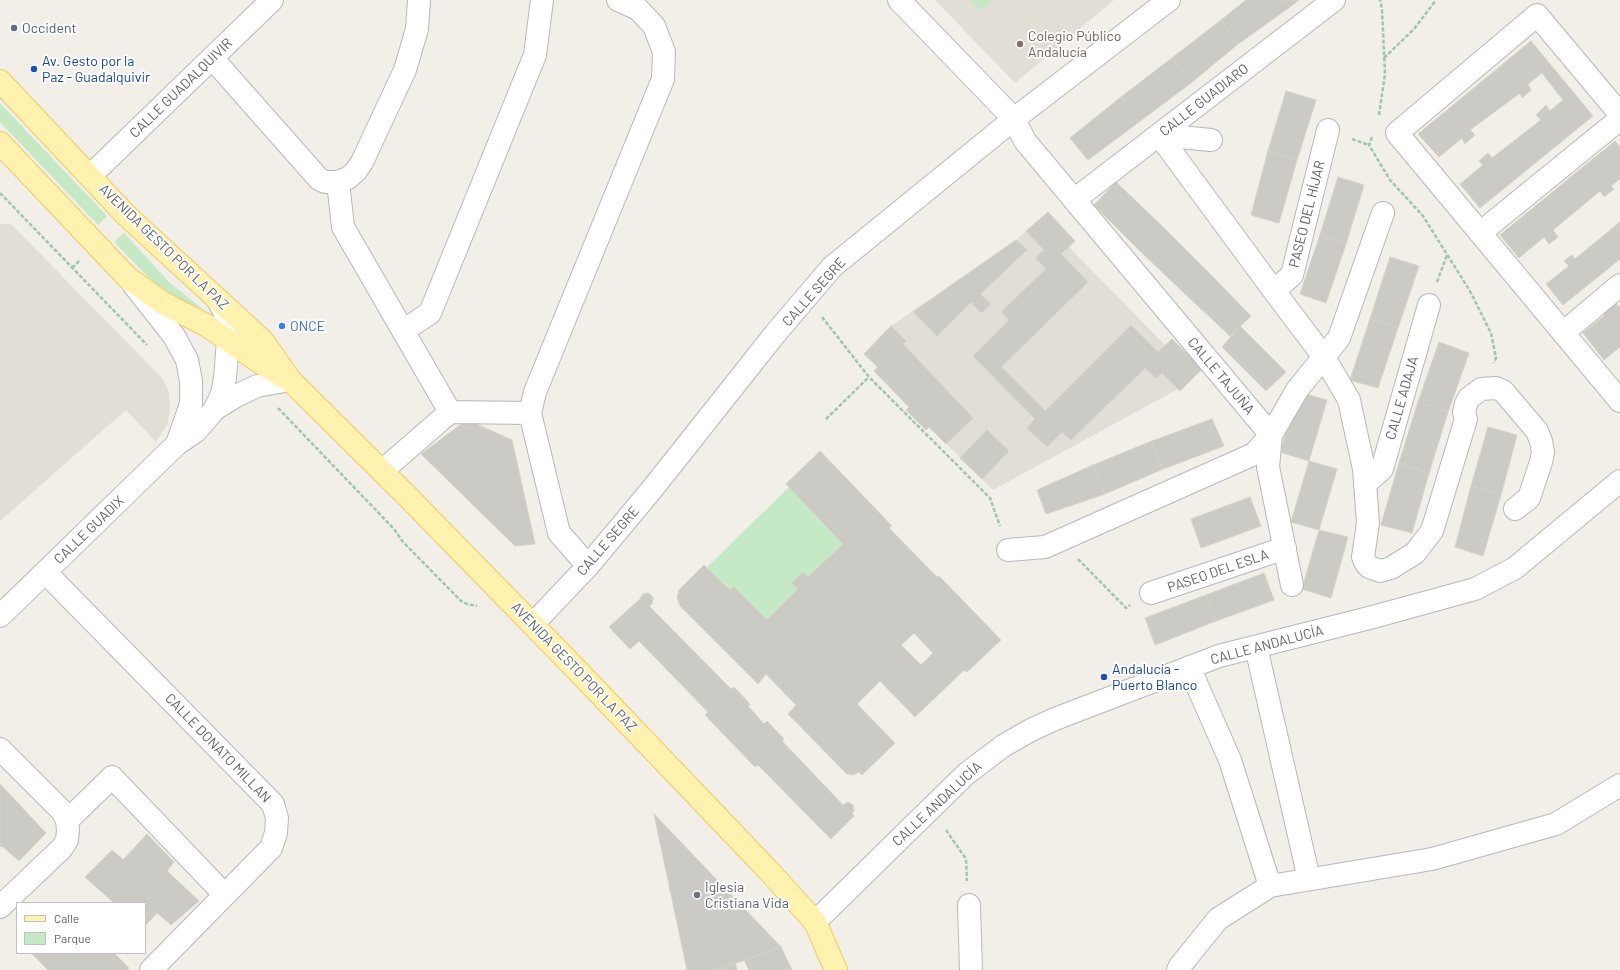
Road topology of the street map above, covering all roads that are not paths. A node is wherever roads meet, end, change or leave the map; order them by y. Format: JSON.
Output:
{"nodes":[{"id":1,"x":419,"y":0,"type":"edge"},
{"id":2,"x":542,"y":0,"type":"edge"},
{"id":3,"x":618,"y":0,"type":"edge"},
{"id":4,"x":899,"y":0,"type":"edge"},
{"id":5,"x":1168,"y":0,"type":"edge"},
{"id":6,"x":1334,"y":0,"type":"edge"},
{"id":7,"x":263,"y":3,"type":"edge"},
{"id":8,"x":1144,"y":9,"type":"edge"},
{"id":9,"x":212,"y":58,"type":"junction"},
{"id":10,"x":0,"y":81,"type":"edge"},
{"id":11,"x":1620,"y":114,"type":"edge"},
{"id":12,"x":1014,"y":119,"type":"junction"},
{"id":13,"x":1620,"y":119,"type":"edge"},
{"id":14,"x":1328,"y":130,"type":"dead end"},
{"id":15,"x":1159,"y":135,"type":"junction"},
{"id":16,"x":1211,"y":140,"type":"dead end"},
{"id":17,"x":0,"y":143,"type":"edge"},
{"id":18,"x":90,"y":176,"type":"junction"},
{"id":19,"x":338,"y":182,"type":"junction"},
{"id":20,"x":1074,"y":200,"type":"junction"},
{"id":21,"x":1383,"y":213,"type":"dead end"},
{"id":22,"x":1480,"y":233,"type":"junction"},
{"id":23,"x":128,"y":278,"type":"junction"},
{"id":24,"x":1620,"y":285,"type":"edge"},
{"id":25,"x":1274,"y":291,"type":"junction"},
{"id":26,"x":217,"y":299,"type":"junction"},
{"id":27,"x":1429,"y":305,"type":"dead end"},
{"id":28,"x":403,"y":331,"type":"junction"},
{"id":29,"x":1563,"y":333,"type":"junction"},
{"id":30,"x":228,"y":341,"type":"junction"},
{"id":31,"x":1324,"y":357,"type":"junction"},
{"id":32,"x":290,"y":380,"type":"junction"},
{"id":33,"x":1620,"y":401,"type":"edge"},
{"id":34,"x":215,"y":410,"type":"junction"},
{"id":35,"x":450,"y":412,"type":"junction"},
{"id":36,"x":530,"y":413,"type":"junction"},
{"id":37,"x":1271,"y":435,"type":"junction"},
{"id":38,"x":177,"y":444,"type":"junction"},
{"id":39,"x":382,"y":471,"type":"junction"},
{"id":40,"x":1620,"y":480,"type":"edge"},
{"id":41,"x":1365,"y":484,"type":"junction"},
{"id":42,"x":1515,"y":509,"type":"dead end"},
{"id":43,"x":1285,"y":548,"type":"junction"},
{"id":44,"x":1008,"y":550,"type":"road end"},
{"id":45,"x":588,"y":566,"type":"junction"},
{"id":46,"x":45,"y":572,"type":"junction"},
{"id":47,"x":1292,"y":585,"type":"dead end"},
{"id":48,"x":1151,"y":593,"type":"road end"},
{"id":49,"x":0,"y":616,"type":"edge"},
{"id":50,"x":533,"y":624,"type":"junction"},
{"id":51,"x":1256,"y":647,"type":"junction"},
{"id":52,"x":1189,"y":667,"type":"junction"},
{"id":53,"x":0,"y":749,"type":"edge"},
{"id":54,"x":1620,"y":785,"type":"edge"},
{"id":55,"x":67,"y":820,"type":"junction"},
{"id":56,"x":1309,"y":880,"type":"junction"},
{"id":57,"x":1270,"y":886,"type":"junction"},
{"id":58,"x":225,"y":895,"type":"junction"},
{"id":59,"x":969,"y":905,"type":"road end"},
{"id":60,"x":0,"y":907,"type":"edge"},
{"id":61,"x":815,"y":922,"type":"junction"},
{"id":62,"x":151,"y":970,"type":"edge"},
{"id":63,"x":836,"y":970,"type":"edge"},
{"id":64,"x":971,"y":970,"type":"edge"},
{"id":65,"x":1178,"y":970,"type":"edge"}],
"edges":[{"from":1,"to":19,"type":"street"},
{"from":2,"to":28,"type":"street"},
{"from":3,"to":36,"type":"street"},
{"from":4,"to":12,"type":"street","name":"CALLE TAJUÑA"},
{"from":5,"to":8,"type":"street","name":"CALLE SEGRE"},
{"from":6,"to":15,"type":"street","name":"CALLE GUADIARO"},
{"from":7,"to":9,"type":"street","name":"CALLE GUADALQUIVIR"},
{"from":8,"to":12,"type":"street","name":"CALLE SEGRE"},
{"from":9,"to":18,"type":"street","name":"CALLE GUADALQUIVIR"},
{"from":9,"to":19,"type":"street"},
{"from":10,"to":18,"type":"main road","name":"AVENIDA GESTO POR LA PAZ"},
{"from":11,"to":22,"type":"street"},
{"from":12,"to":20,"type":"street","name":"CALLE TAJUÑA"},
{"from":12,"to":45,"type":"street","name":"CALLE SEGRE"},
{"from":13,"to":22,"type":"street"},
{"from":14,"to":25,"type":"street","name":"PASEO DEL HÍJAR"},
{"from":15,"to":16,"type":"street"},
{"from":15,"to":20,"type":"street","name":"CALLE GUADIARO"},
{"from":15,"to":25,"type":"street"},
{"from":17,"to":23,"type":"main road","name":"AVENIDA GESTO POR LA PAZ"},
{"from":18,"to":26,"type":"main road","name":"AVENIDA GESTO POR LA PAZ"},
{"from":19,"to":28,"type":"street"},
{"from":20,"to":37,"type":"street","name":"CALLE TAJUÑA"},
{"from":21,"to":31,"type":"street"},
{"from":22,"to":29,"type":"street"},
{"from":23,"to":30,"type":"main road","name":"AVENIDA GESTO POR LA PAZ"},
{"from":23,"to":38,"type":"street","name":"CALLE GUADIX"},
{"from":24,"to":29,"type":"street"},
{"from":25,"to":31,"type":"street"},
{"from":26,"to":30,"type":"street","name":"CALLE GUADIX"},
{"from":26,"to":32,"type":"main road","name":"AVENIDA GESTO POR LA PAZ"},
{"from":27,"to":41,"type":"street","name":"CALLE ADAJA"},
{"from":28,"to":35,"type":"street"},
{"from":29,"to":33,"type":"street"},
{"from":30,"to":32,"type":"main road","name":"AVENIDA GESTO POR LA PAZ"},
{"from":30,"to":34,"type":"street","name":"CALLE GUADIX"},
{"from":31,"to":37,"type":"street"},
{"from":31,"to":41,"type":"street"},
{"from":32,"to":34,"type":"street","name":"CALLE GUADIX"},
{"from":32,"to":39,"type":"main road","name":"AVENIDA GESTO POR LA PAZ"},
{"from":34,"to":38,"type":"street","name":"CALLE GUADIX"},
{"from":35,"to":36,"type":"street"},
{"from":35,"to":39,"type":"street"},
{"from":36,"to":45,"type":"street"},
{"from":37,"to":43,"type":"street"},
{"from":37,"to":44,"type":"street"},
{"from":38,"to":46,"type":"street","name":"CALLE GUADIX"},
{"from":39,"to":50,"type":"main road","name":"AVENIDA GESTO POR LA PAZ"},
{"from":40,"to":51,"type":"street","name":"CALLE ANDALUCÍA"},
{"from":41,"to":42,"type":"street"},
{"from":43,"to":47,"type":"street"},
{"from":43,"to":48,"type":"street","name":"PASEO DEL ESLA"},
{"from":45,"to":50,"type":"street","name":"CALLE SEGRE"},
{"from":46,"to":49,"type":"street","name":"CALLE GUADIX"},
{"from":46,"to":58,"type":"street","name":"CALLE DONATO MILLAN"},
{"from":50,"to":61,"type":"main road","name":"AVENIDA GESTO POR LA PAZ"},
{"from":51,"to":52,"type":"street","name":"CALLE ANDALUCÍA"},
{"from":51,"to":56,"type":"street"},
{"from":52,"to":57,"type":"street"},
{"from":52,"to":61,"type":"street","name":"CALLE ANDALUCÍA"},
{"from":53,"to":55,"type":"street"},
{"from":54,"to":56,"type":"street"},
{"from":55,"to":58,"type":"street"},
{"from":55,"to":60,"type":"street"},
{"from":56,"to":57,"type":"street"},
{"from":57,"to":65,"type":"street"},
{"from":58,"to":62,"type":"street","name":"CALLE DONATO MILLAN"},
{"from":59,"to":64,"type":"street"},
{"from":61,"to":63,"type":"main road","name":"AVENIDA GESTO POR LA PAZ"}]}
